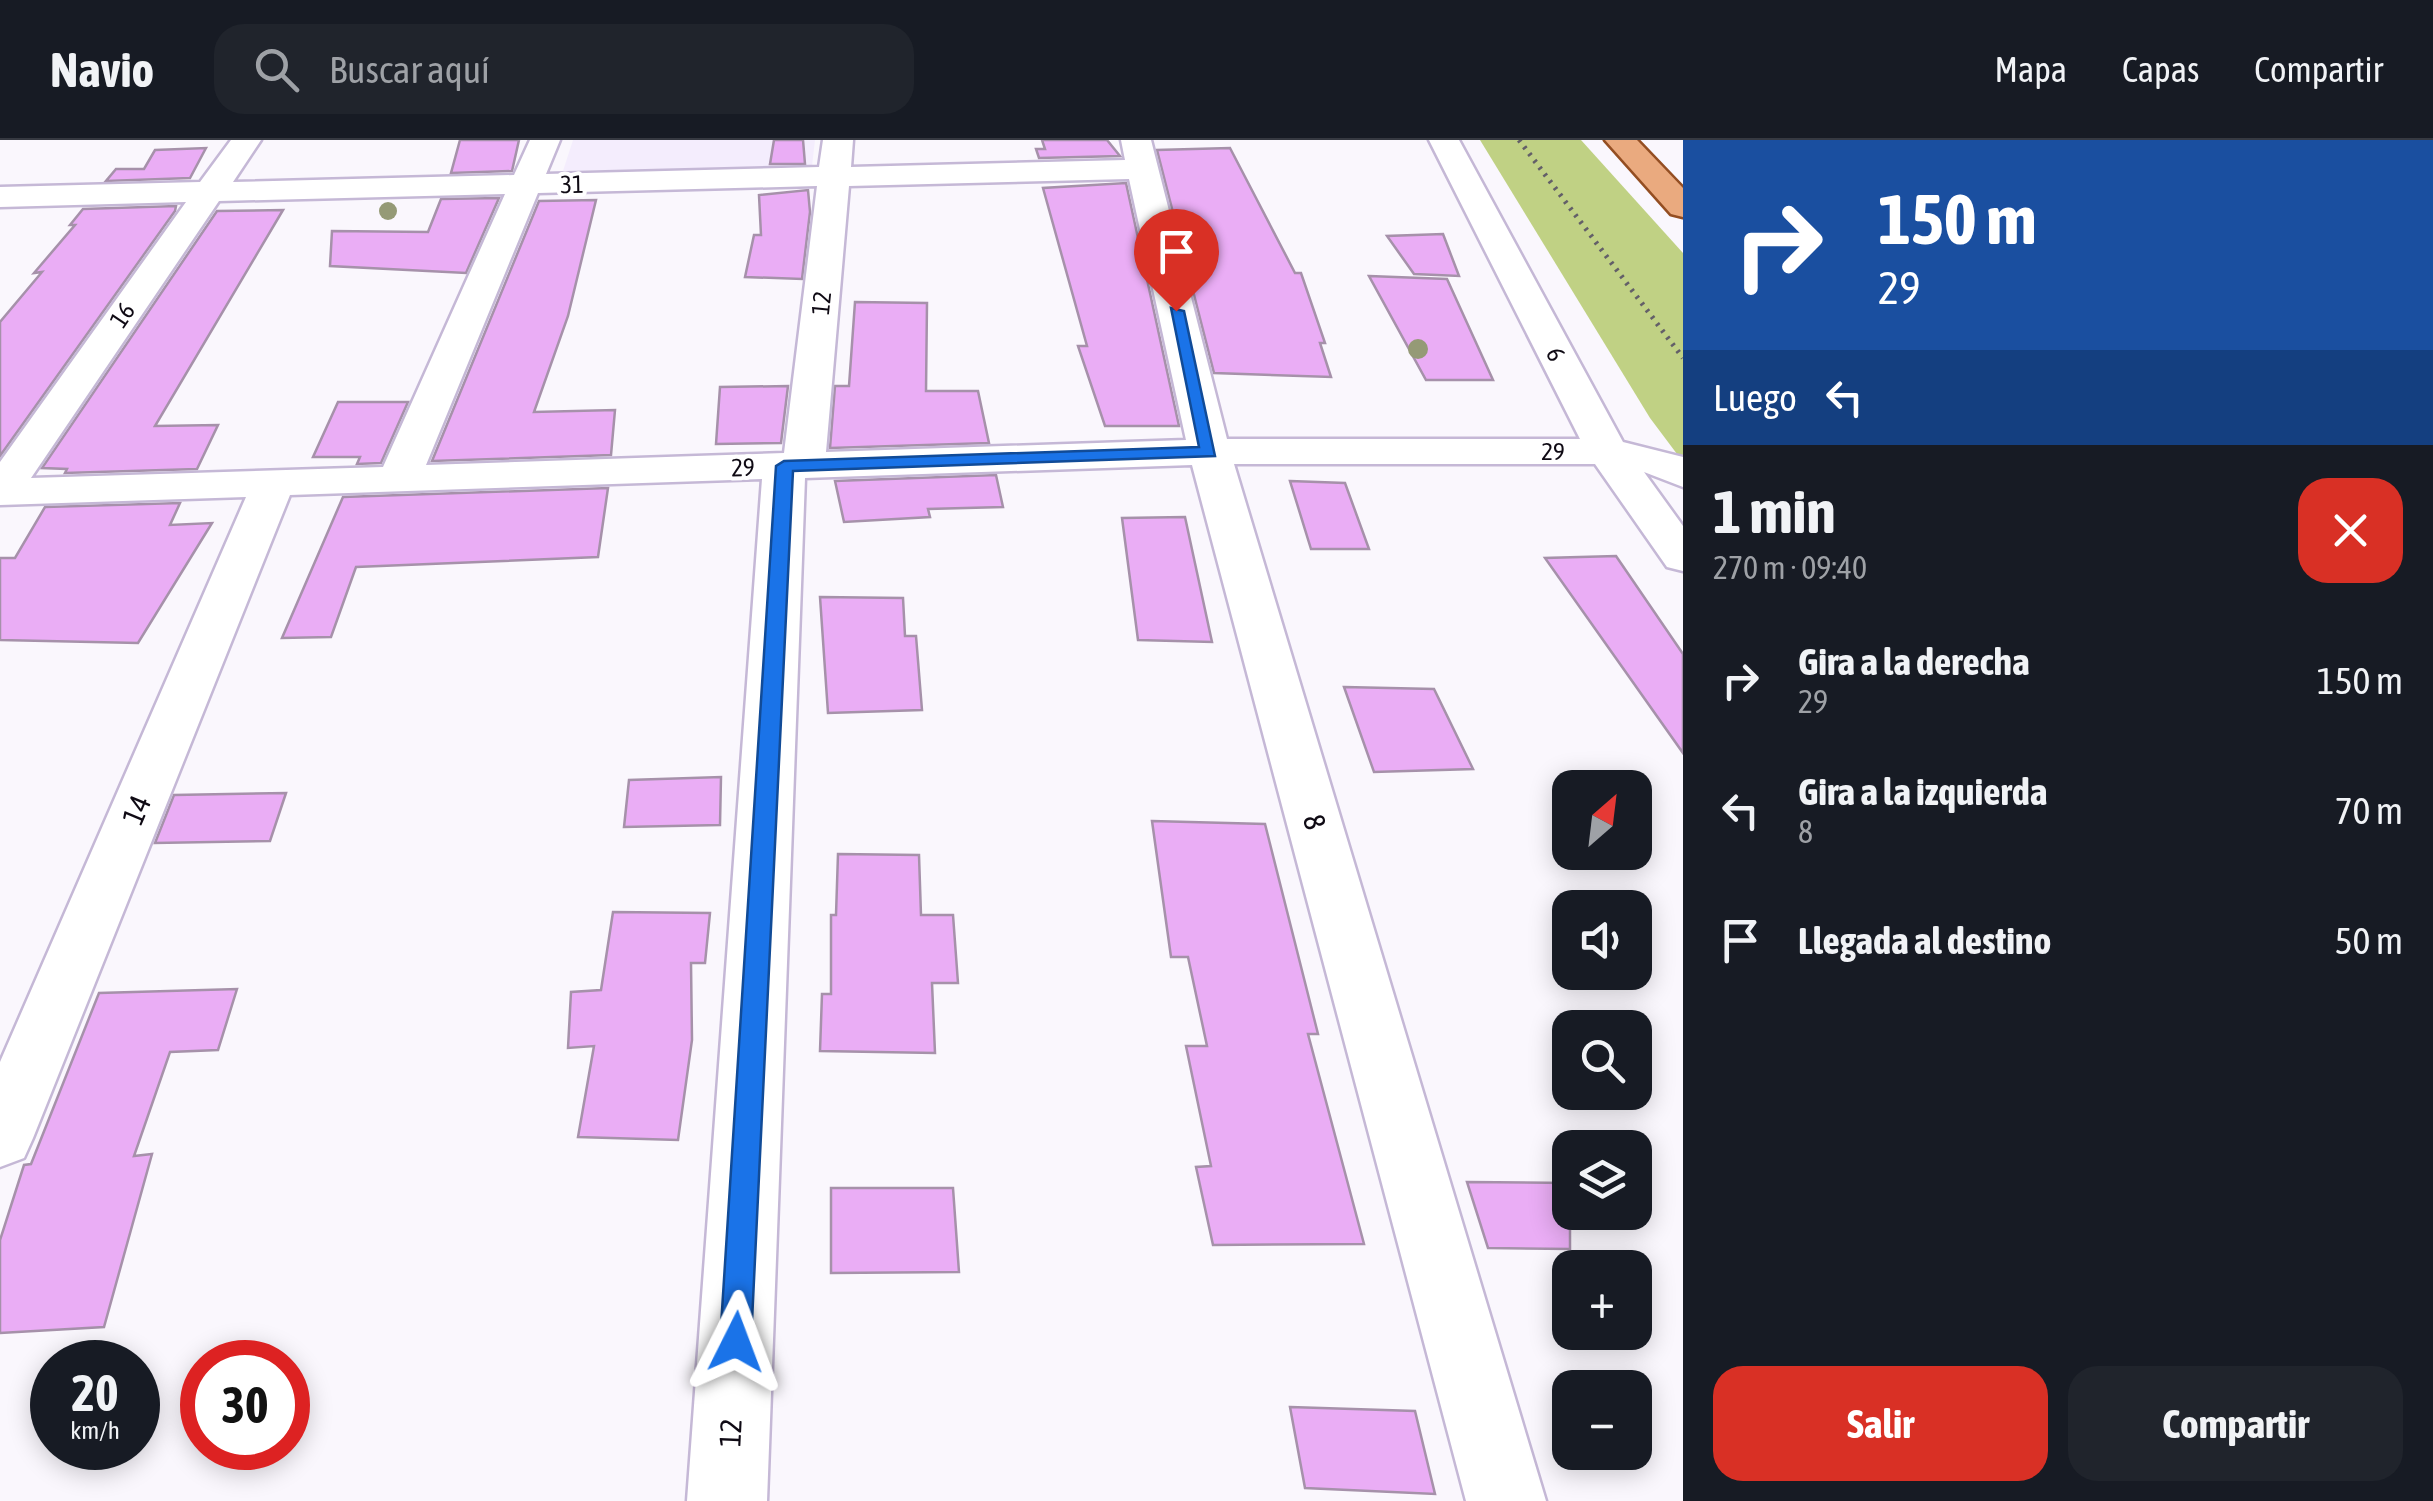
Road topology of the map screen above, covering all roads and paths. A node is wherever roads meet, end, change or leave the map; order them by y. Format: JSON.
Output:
{"nodes":[{"id":1,"x":246,"y":140,"type":"edge"},
{"id":2,"x":544,"y":140,"type":"edge"},
{"id":3,"x":838,"y":140,"type":"edge"},
{"id":4,"x":1444,"y":140,"type":"edge"},
{"id":5,"x":1620,"y":140,"type":"edge"},
{"id":6,"x":1140,"y":155,"type":"edge"},
{"id":7,"x":834,"y":179,"type":"junction"},
{"id":8,"x":525,"y":185,"type":"junction"},
{"id":9,"x":206,"y":192,"type":"junction"},
{"id":10,"x":0,"y":197,"type":"edge"},
{"id":11,"x":1683,"y":207,"type":"edge"},
{"id":12,"x":1606,"y":451,"type":"junction"},
{"id":13,"x":1209,"y":452,"type":"junction"},
{"id":14,"x":794,"y":466,"type":"junction"},
{"id":15,"x":1683,"y":474,"type":"edge"},
{"id":16,"x":399,"y":478,"type":"junction"},
{"id":17,"x":274,"y":481,"type":"junction"},
{"id":18,"x":0,"y":492,"type":"edge"},
{"id":19,"x":1683,"y":557,"type":"edge"},
{"id":20,"x":0,"y":1138,"type":"edge"},
{"id":21,"x":727,"y":1501,"type":"edge"},
{"id":22,"x":1506,"y":1501,"type":"edge"}],
"edges":[{"from":1,"to":9,"type":"street","name":"16"},
{"from":2,"to":8,"type":"street"},
{"from":3,"to":7,"type":"street","name":"12"},
{"from":4,"to":12,"type":"street","name":"6"},
{"from":5,"to":11,"type":"main road"},
{"from":6,"to":7,"type":"street","name":"31"},
{"from":6,"to":13,"type":"street","name":"8"},
{"from":7,"to":8,"type":"street","name":"31"},
{"from":7,"to":14,"type":"street","name":"12"},
{"from":8,"to":9,"type":"street","name":"31"},
{"from":8,"to":16,"type":"street"},
{"from":9,"to":10,"type":"street","name":"31"},
{"from":9,"to":18,"type":"street","name":"16"},
{"from":12,"to":13,"type":"street","name":"29"},
{"from":12,"to":15,"type":"street","name":"29"},
{"from":12,"to":19,"type":"street","name":"6"},
{"from":13,"to":14,"type":"street","name":"29"},
{"from":13,"to":22,"type":"street","name":"8"},
{"from":14,"to":16,"type":"street","name":"29"},
{"from":14,"to":21,"type":"street","name":"12"},
{"from":16,"to":17,"type":"street","name":"29"},
{"from":17,"to":18,"type":"street","name":"29"},
{"from":17,"to":20,"type":"street","name":"14"}]}
